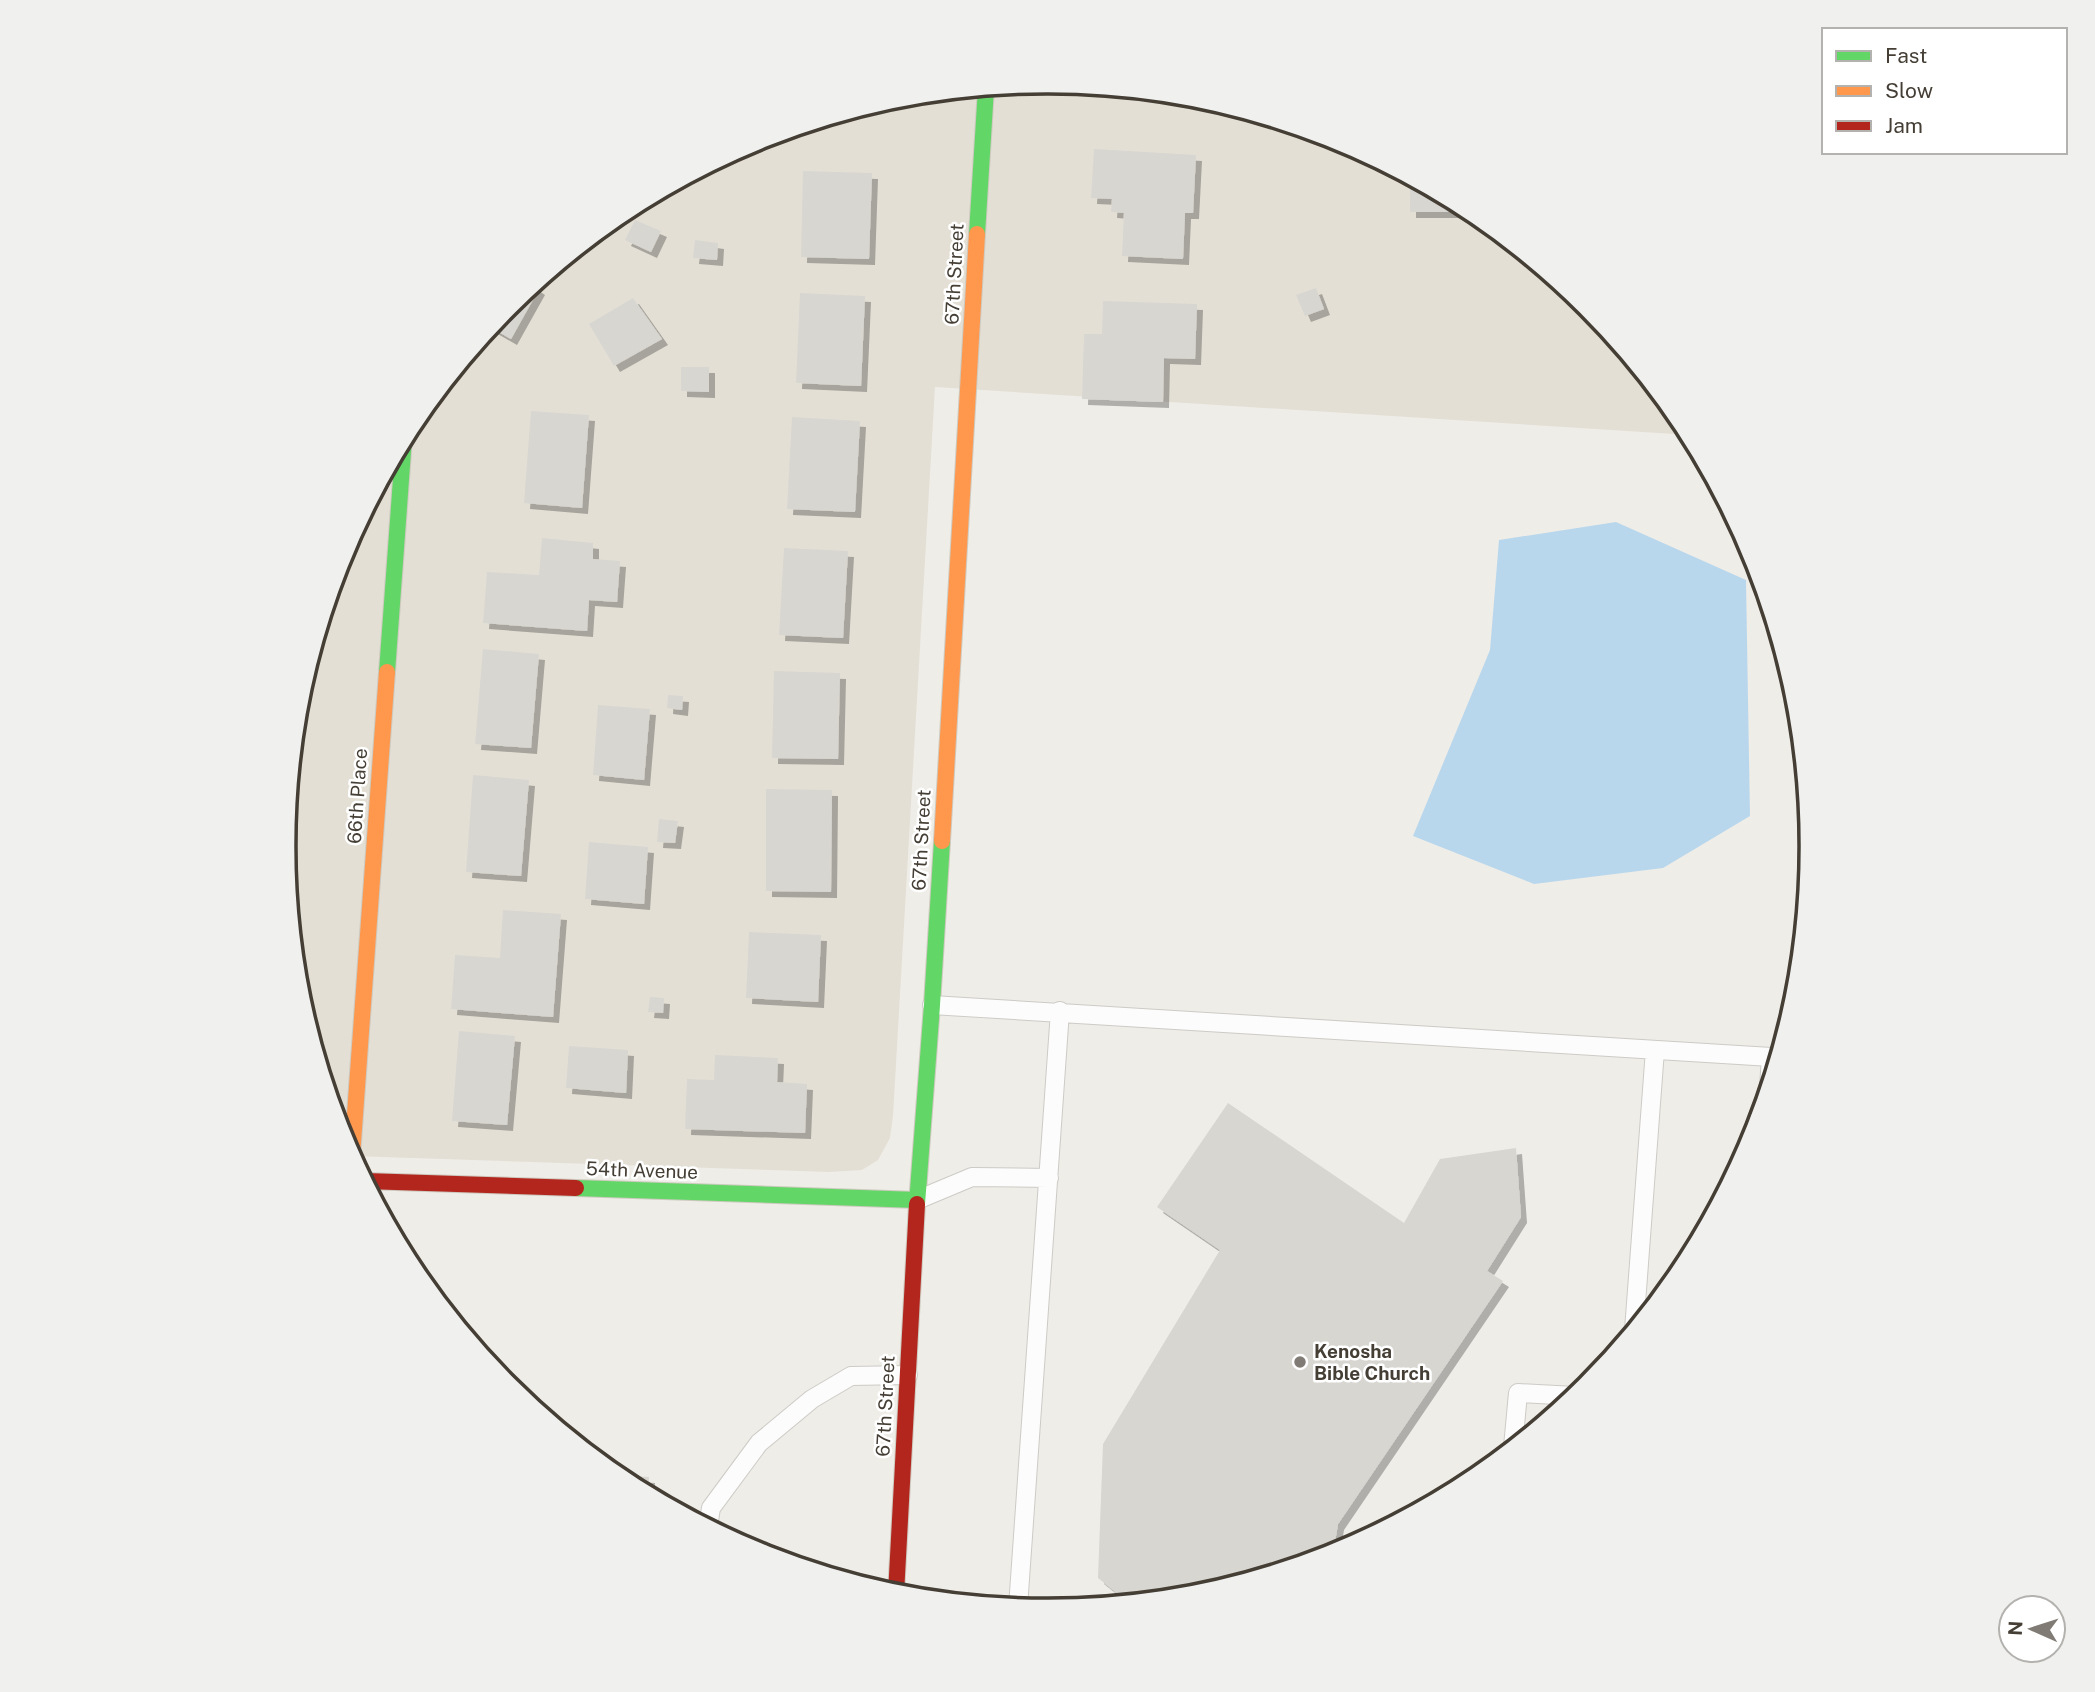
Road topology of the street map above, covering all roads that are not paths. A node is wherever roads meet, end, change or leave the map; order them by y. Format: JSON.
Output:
{"nodes":[{"id":1,"x":985,"y":97,"type":"edge"},
{"id":2,"x":402,"y":461,"type":"edge"},
{"id":3,"x":932,"y":1004,"type":"junction"},
{"id":4,"x":1060,"y":1011,"type":"junction"},
{"id":5,"x":1655,"y":1050,"type":"junction"},
{"id":6,"x":1768,"y":1057,"type":"edge"},
{"id":7,"x":354,"y":1135,"type":"edge"},
{"id":8,"x":1048,"y":1178,"type":"junction"},
{"id":9,"x":376,"y":1181,"type":"edge"},
{"id":10,"x":917,"y":1200,"type":"junction"},
{"id":11,"x":1635,"y":1314,"type":"edge"},
{"id":12,"x":908,"y":1375,"type":"junction"},
{"id":13,"x":1560,"y":1395,"type":"edge"},
{"id":14,"x":1514,"y":1435,"type":"edge"},
{"id":15,"x":710,"y":1517,"type":"edge"},
{"id":16,"x":897,"y":1582,"type":"edge"},
{"id":17,"x":1019,"y":1597,"type":"edge"}],
"edges":[{"from":1,"to":3,"type":"street","name":"67th Street"},
{"from":2,"to":7,"type":"street","name":"66th Place"},
{"from":3,"to":4,"type":"lane"},
{"from":3,"to":10,"type":"street","name":"67th Street"},
{"from":4,"to":5,"type":"lane"},
{"from":4,"to":8,"type":"lane"},
{"from":5,"to":6,"type":"lane"},
{"from":5,"to":11,"type":"lane"},
{"from":8,"to":10,"type":"lane"},
{"from":8,"to":17,"type":"lane"},
{"from":9,"to":10,"type":"street","name":"54th Avenue"},
{"from":10,"to":12,"type":"street","name":"67th Street"},
{"from":12,"to":15,"type":"lane"},
{"from":12,"to":16,"type":"street","name":"67th Street"},
{"from":13,"to":14,"type":"lane"}]}
